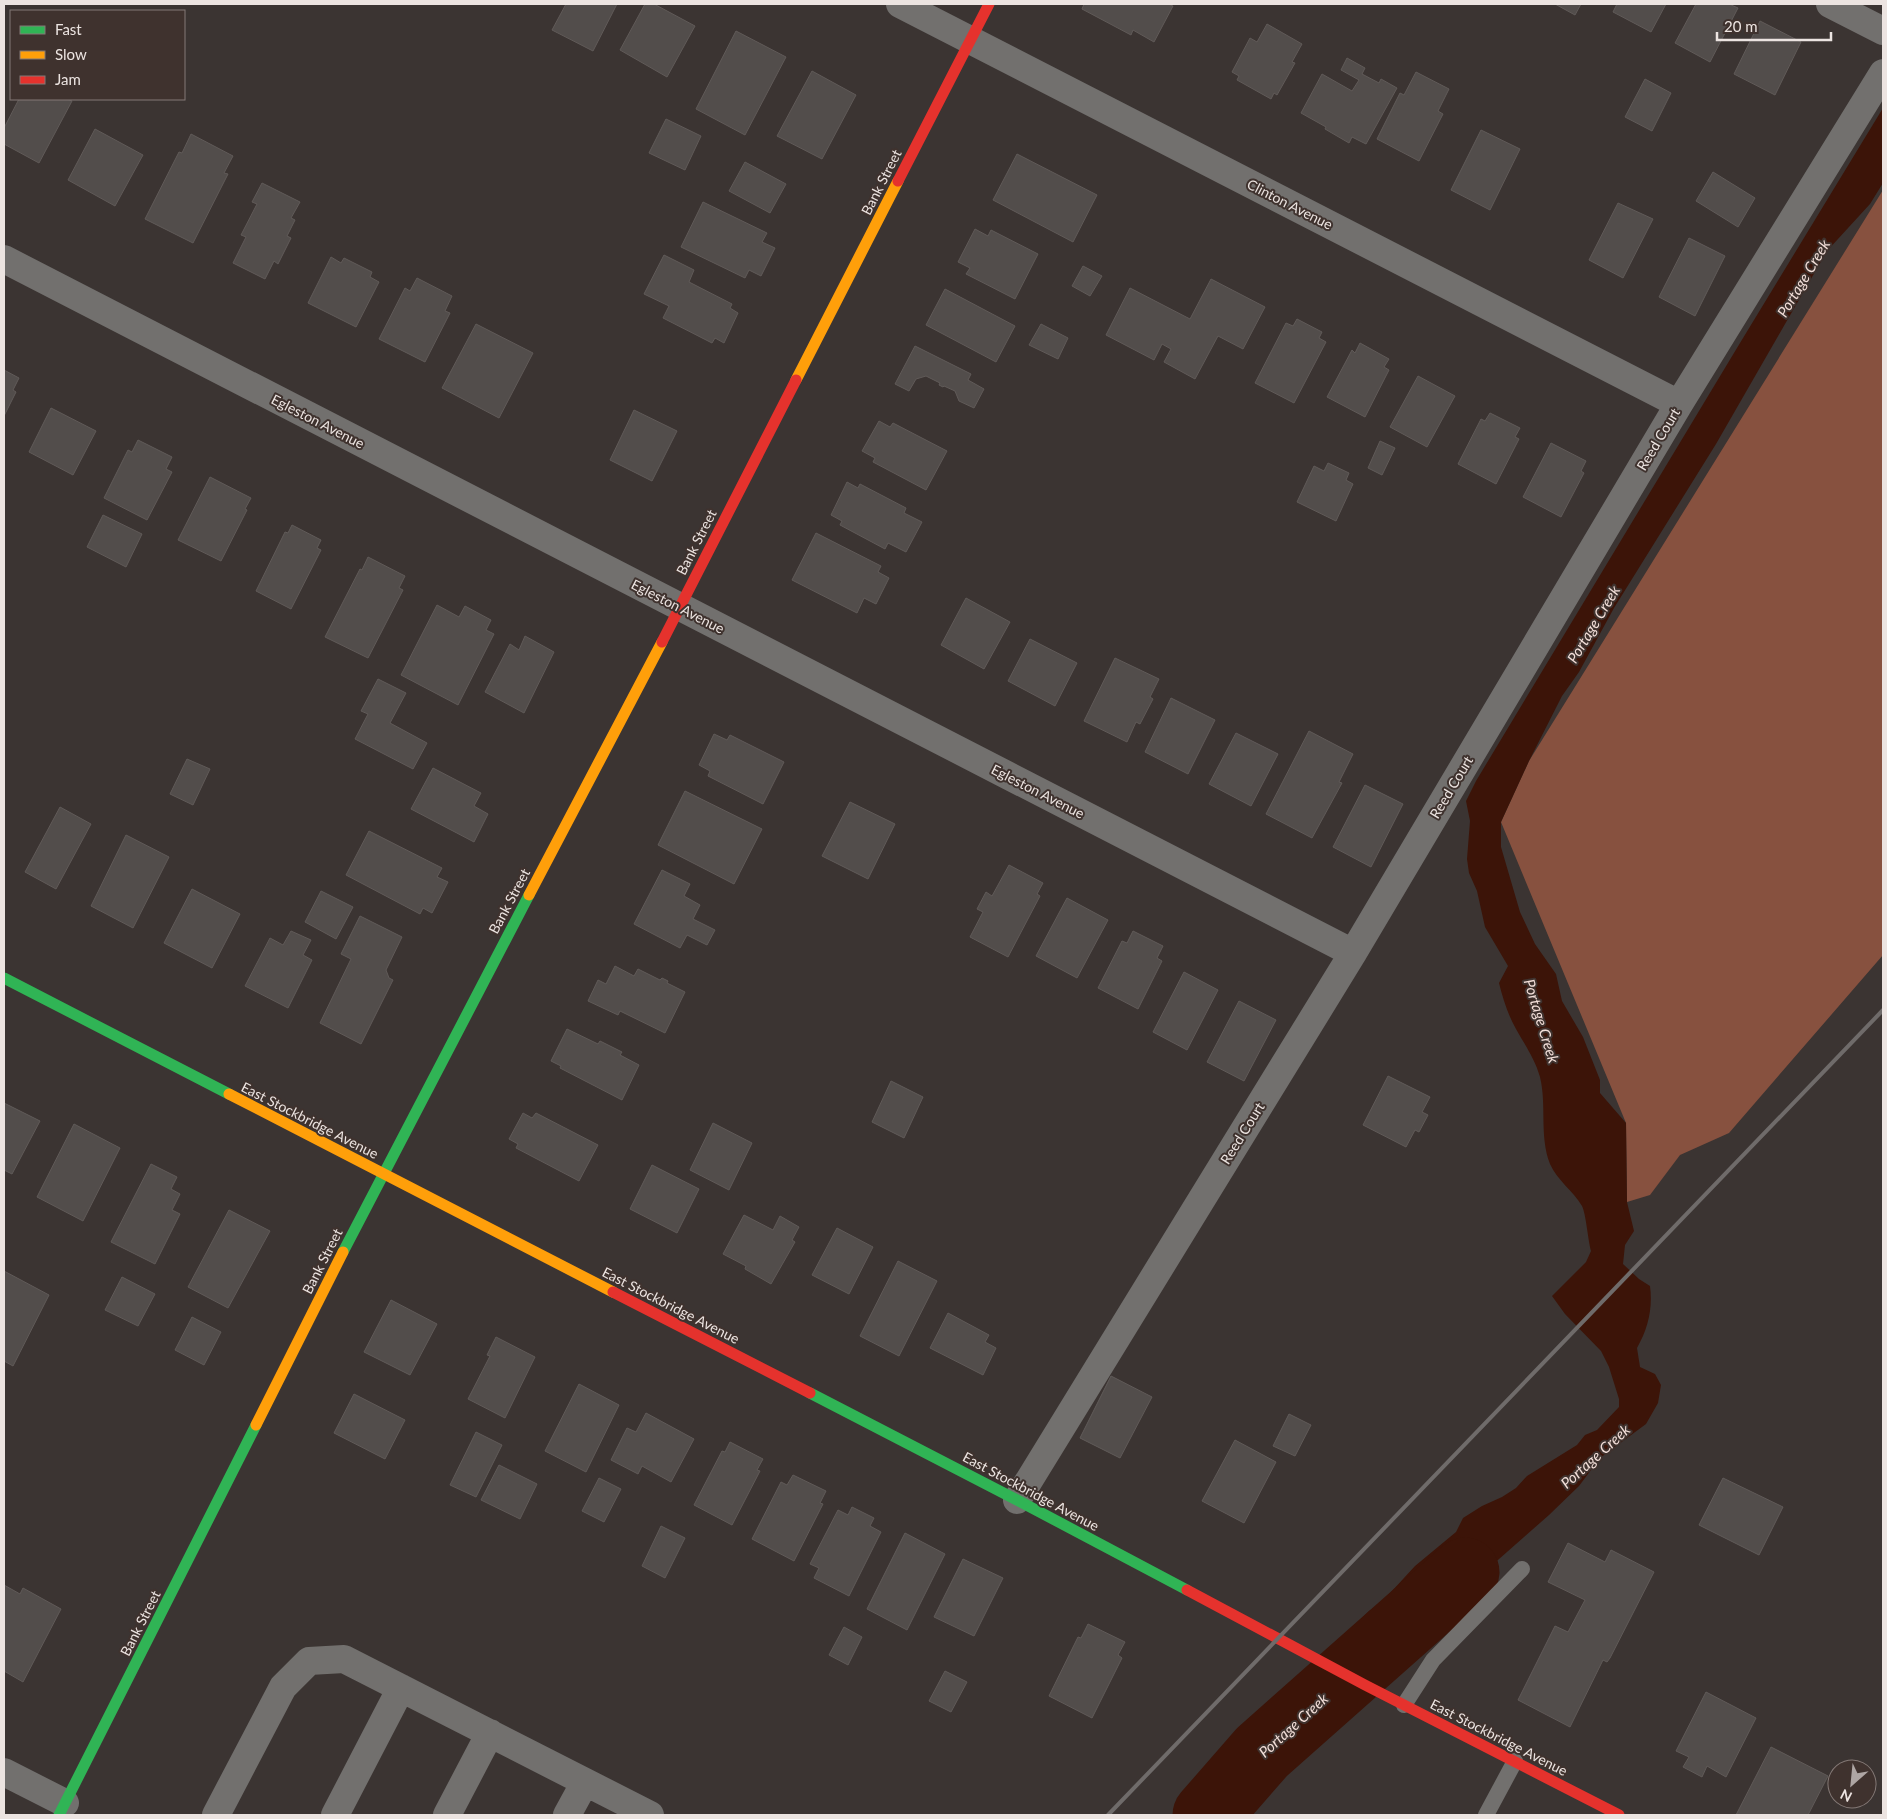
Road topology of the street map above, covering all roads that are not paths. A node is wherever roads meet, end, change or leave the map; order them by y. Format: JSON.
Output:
{"nodes":[{"id":1,"x":900,"y":4,"type":"edge"},
{"id":2,"x":989,"y":4,"type":"edge"},
{"id":3,"x":1830,"y":4,"type":"edge"},
{"id":4,"x":1883,"y":31,"type":"edge"},
{"id":5,"x":970,"y":40,"type":"junction"},
{"id":6,"x":1883,"y":73,"type":"edge"},
{"id":7,"x":4,"y":259,"type":"edge"},
{"id":8,"x":1679,"y":404,"type":"junction"},
{"id":9,"x":680,"y":607,"type":"junction"},
{"id":10,"x":1353,"y":953,"type":"junction"},
{"id":11,"x":4,"y":978,"type":"edge"},
{"id":12,"x":383,"y":1174,"type":"junction"},
{"id":13,"x":1017,"y":1500,"type":"junction"},
{"id":14,"x":1522,"y":1569,"type":"dead end"},
{"id":15,"x":401,"y":1688,"type":"junction"},
{"id":16,"x":1404,"y":1705,"type":"junction"},
{"id":17,"x":490,"y":1734,"type":"junction"},
{"id":18,"x":1515,"y":1762,"type":"junction"},
{"id":19,"x":4,"y":1772,"type":"edge"},
{"id":20,"x":585,"y":1782,"type":"junction"},
{"id":21,"x":62,"y":1809,"type":"edge"},
{"id":22,"x":216,"y":1815,"type":"edge"},
{"id":23,"x":335,"y":1815,"type":"edge"},
{"id":24,"x":447,"y":1815,"type":"edge"},
{"id":25,"x":567,"y":1815,"type":"edge"},
{"id":26,"x":650,"y":1815,"type":"edge"},
{"id":27,"x":1486,"y":1815,"type":"edge"},
{"id":28,"x":1620,"y":1815,"type":"edge"}],
"edges":[{"from":1,"to":5,"type":"street","name":"Clinton Avenue"},
{"from":2,"to":5,"type":"street","name":"Bank Street"},
{"from":3,"to":4,"type":"street"},
{"from":5,"to":8,"type":"street","name":"Clinton Avenue"},
{"from":5,"to":9,"type":"street","name":"Bank Street"},
{"from":6,"to":8,"type":"street","name":"Reed Court"},
{"from":7,"to":9,"type":"street","name":"Egleston Avenue"},
{"from":8,"to":10,"type":"street","name":"Reed Court"},
{"from":9,"to":10,"type":"street","name":"Egleston Avenue"},
{"from":9,"to":12,"type":"street","name":"Bank Street"},
{"from":10,"to":13,"type":"street","name":"Reed Court"},
{"from":11,"to":12,"type":"street","name":"East Stockbridge Avenue"},
{"from":12,"to":13,"type":"street","name":"East Stockbridge Avenue"},
{"from":12,"to":21,"type":"street","name":"Bank Street"},
{"from":13,"to":16,"type":"street","name":"East Stockbridge Avenue"},
{"from":14,"to":16,"type":"lane"},
{"from":15,"to":17,"type":"street"},
{"from":15,"to":22,"type":"street"},
{"from":15,"to":23,"type":"street"},
{"from":16,"to":18,"type":"street","name":"East Stockbridge Avenue"},
{"from":17,"to":20,"type":"street"},
{"from":17,"to":24,"type":"street"},
{"from":18,"to":27,"type":"lane"},
{"from":18,"to":28,"type":"street","name":"East Stockbridge Avenue"},
{"from":19,"to":21,"type":"street"},
{"from":20,"to":25,"type":"street"},
{"from":20,"to":26,"type":"street"}]}
